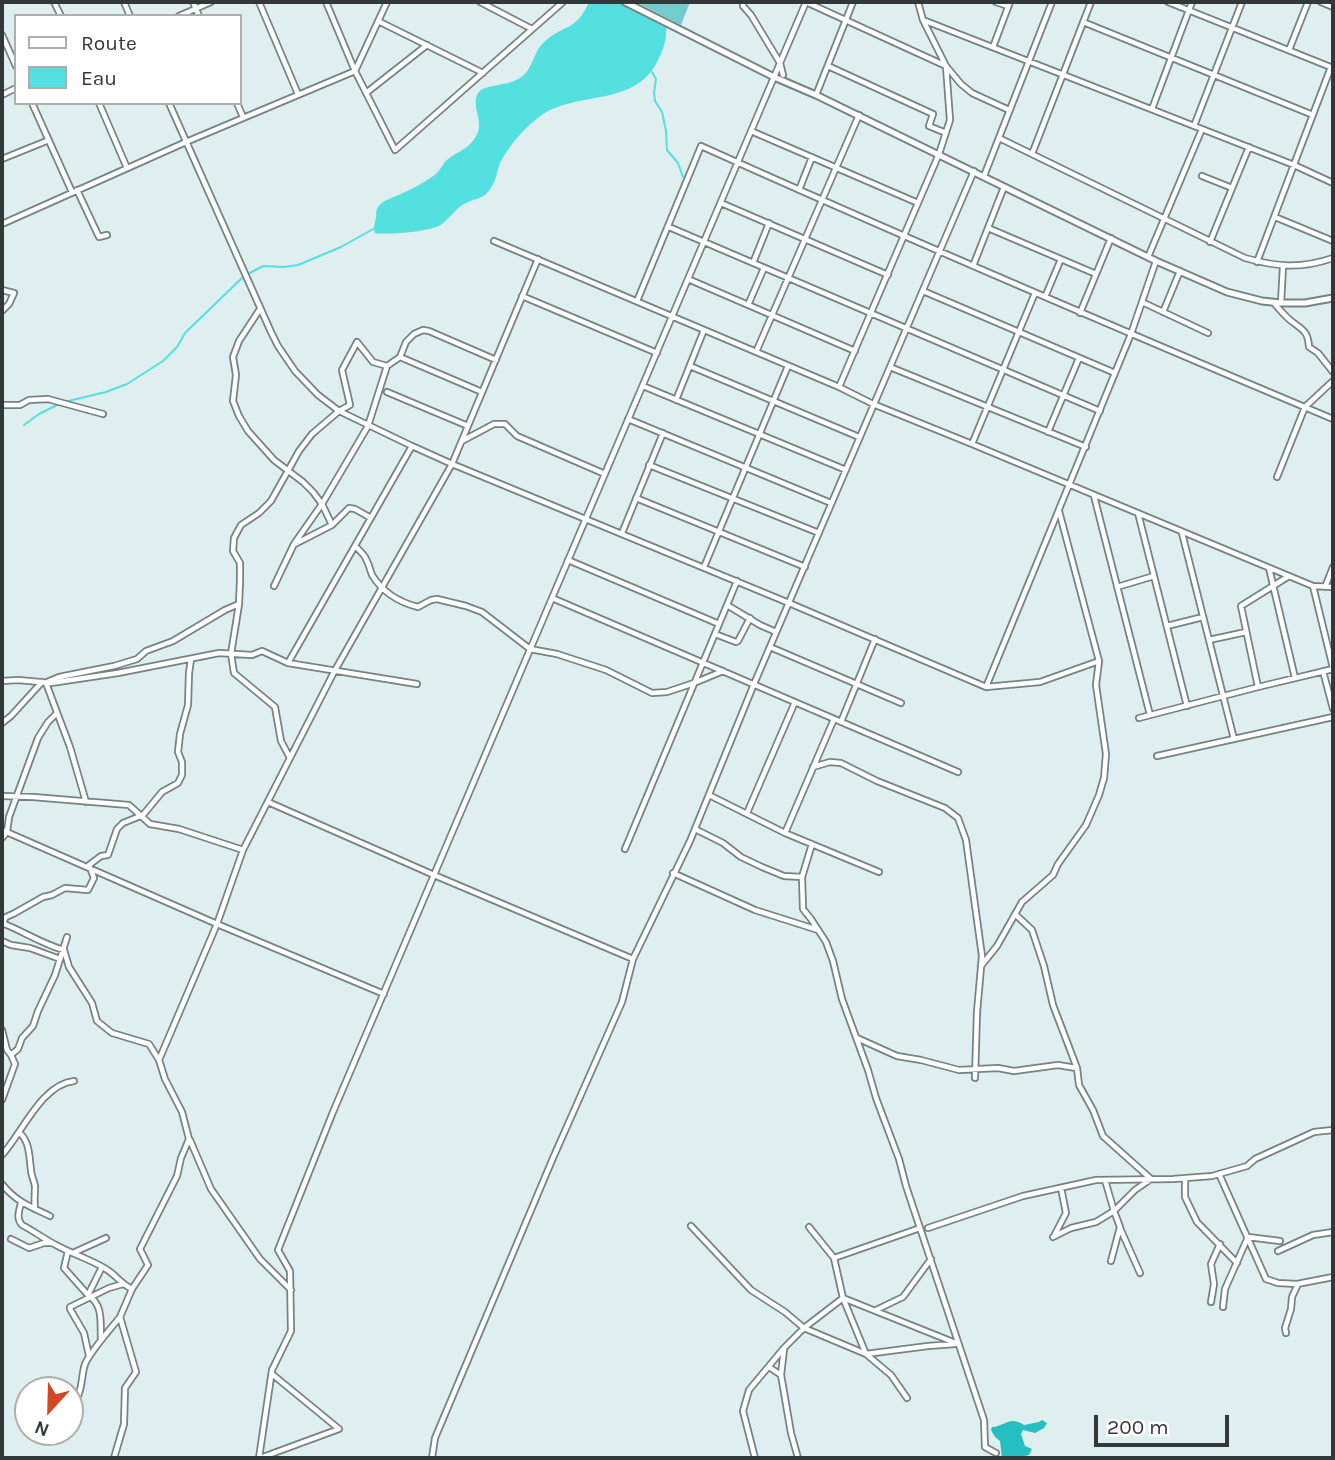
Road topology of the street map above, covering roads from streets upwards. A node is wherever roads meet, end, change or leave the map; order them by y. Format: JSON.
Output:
{"nodes":[{"id":1,"x":193,"y":2,"type":"edge"},
{"id":2,"x":211,"y":2,"type":"edge"},
{"id":3,"x":259,"y":2,"type":"edge"},
{"id":4,"x":326,"y":2,"type":"edge"},
{"id":5,"x":387,"y":2,"type":"edge"},
{"id":6,"x":480,"y":2,"type":"edge"},
{"id":7,"x":563,"y":2,"type":"edge"},
{"id":8,"x":625,"y":2,"type":"edge"},
{"id":9,"x":743,"y":2,"type":"edge"},
{"id":10,"x":806,"y":2,"type":"edge"},
{"id":11,"x":853,"y":2,"type":"edge"},
{"id":12,"x":918,"y":2,"type":"edge"},
{"id":13,"x":996,"y":2,"type":"edge"},
{"id":14,"x":1052,"y":2,"type":"edge"},
{"id":15,"x":1091,"y":2,"type":"edge"},
{"id":16,"x":1168,"y":2,"type":"edge"},
{"id":17,"x":1192,"y":2,"type":"edge"},
{"id":18,"x":1242,"y":2,"type":"edge"},
{"id":19,"x":1308,"y":2,"type":"edge"},
{"id":20,"x":1321,"y":2,"type":"edge"},
{"id":21,"x":1009,"y":4,"type":"edge"},
{"id":22,"x":1333,"y":7,"type":"edge"},
{"id":23,"x":196,"y":8,"type":"junction"},
{"id":24,"x":1189,"y":10,"type":"junction"},
{"id":25,"x":183,"y":14,"type":"edge"},
{"id":26,"x":198,"y":14,"type":"edge"},
{"id":27,"x":846,"y":19,"type":"junction"},
{"id":28,"x":923,"y":20,"type":"junction"},
{"id":29,"x":378,"y":21,"type":"junction"},
{"id":30,"x":1083,"y":22,"type":"junction"},
{"id":31,"x":1232,"y":27,"type":"junction"},
{"id":32,"x":532,"y":29,"type":"junction"},
{"id":33,"x":2,"y":34,"type":"edge"},
{"id":34,"x":427,"y":45,"type":"junction"},
{"id":35,"x":993,"y":47,"type":"junction"},
{"id":36,"x":1289,"y":50,"type":"junction"},
{"id":37,"x":1171,"y":57,"type":"junction"},
{"id":38,"x":14,"y":61,"type":"edge"},
{"id":39,"x":1029,"y":62,"type":"junction"},
{"id":40,"x":780,"y":63,"type":"junction"},
{"id":41,"x":828,"y":66,"type":"junction"},
{"id":42,"x":946,"y":66,"type":"junction"},
{"id":43,"x":1332,"y":68,"type":"edge"},
{"id":44,"x":355,"y":71,"type":"junction"},
{"id":45,"x":483,"y":73,"type":"junction"},
{"id":46,"x":1063,"y":74,"type":"junction"},
{"id":47,"x":783,"y":75,"type":"dead end"},
{"id":48,"x":1214,"y":75,"type":"junction"},
{"id":49,"x":774,"y":77,"type":"junction"},
{"id":50,"x":366,"y":93,"type":"junction"},
{"id":51,"x":298,"y":94,"type":"junction"},
{"id":52,"x":816,"y":95,"type":"junction"},
{"id":53,"x":33,"y":105,"type":"edge"},
{"id":54,"x":100,"y":105,"type":"edge"},
{"id":55,"x":170,"y":105,"type":"edge"},
{"id":56,"x":238,"y":105,"type":"edge"},
{"id":57,"x":1152,"y":109,"type":"junction"},
{"id":58,"x":1009,"y":110,"type":"junction"},
{"id":59,"x":859,"y":115,"type":"junction"},
{"id":60,"x":1313,"y":115,"type":"junction"},
{"id":61,"x":243,"y":117,"type":"junction"},
{"id":62,"x":1194,"y":126,"type":"junction"},
{"id":63,"x":1202,"y":129,"type":"junction"},
{"id":64,"x":751,"y":131,"type":"junction"},
{"id":65,"x":946,"y":133,"type":"junction"},
{"id":66,"x":999,"y":138,"type":"junction"},
{"id":67,"x":49,"y":140,"type":"junction"},
{"id":68,"x":186,"y":142,"type":"junction"},
{"id":69,"x":1249,"y":147,"type":"junction"},
{"id":70,"x":939,"y":154,"type":"junction"},
{"id":71,"x":1032,"y":154,"type":"junction"},
{"id":72,"x":812,"y":157,"type":"junction"},
{"id":73,"x":2,"y":159,"type":"edge"},
{"id":74,"x":737,"y":163,"type":"junction"},
{"id":75,"x":1294,"y":165,"type":"junction"},
{"id":76,"x":836,"y":167,"type":"junction"},
{"id":77,"x":127,"y":168,"type":"junction"},
{"id":78,"x":974,"y":171,"type":"junction"},
{"id":79,"x":984,"y":176,"type":"junction"},
{"id":80,"x":1202,"y":176,"type":"dead end"},
{"id":81,"x":1333,"y":181,"type":"edge"},
{"id":82,"x":1004,"y":186,"type":"junction"},
{"id":83,"x":1232,"y":188,"type":"junction"},
{"id":84,"x":799,"y":190,"type":"junction"},
{"id":85,"x":75,"y":191,"type":"junction"},
{"id":86,"x":822,"y":200,"type":"junction"},
{"id":87,"x":721,"y":202,"type":"junction"},
{"id":88,"x":918,"y":203,"type":"junction"},
{"id":89,"x":1275,"y":217,"type":"junction"},
{"id":90,"x":1164,"y":219,"type":"junction"},
{"id":91,"x":769,"y":223,"type":"junction"},
{"id":92,"x":2,"y":224,"type":"edge"},
{"id":93,"x":668,"y":227,"type":"junction"},
{"id":94,"x":988,"y":228,"type":"junction"},
{"id":95,"x":107,"y":235,"type":"dead end"},
{"id":96,"x":904,"y":236,"type":"junction"},
{"id":97,"x":1111,"y":238,"type":"junction"},
{"id":98,"x":805,"y":239,"type":"junction"},
{"id":99,"x":494,"y":241,"type":"dead end"},
{"id":100,"x":1333,"y":241,"type":"edge"},
{"id":101,"x":704,"y":242,"type":"junction"},
{"id":102,"x":1210,"y":242,"type":"junction"},
{"id":103,"x":940,"y":252,"type":"junction"},
{"id":104,"x":1148,"y":257,"type":"junction"},
{"id":105,"x":1333,"y":258,"type":"edge"},
{"id":106,"x":538,"y":259,"type":"junction"},
{"id":107,"x":1061,"y":259,"type":"junction"},
{"id":108,"x":1156,"y":261,"type":"junction"},
{"id":109,"x":1258,"y":262,"type":"junction"},
{"id":110,"x":753,"y":263,"type":"junction"},
{"id":111,"x":973,"y":266,"type":"junction"},
{"id":112,"x":1283,"y":266,"type":"junction"},
{"id":113,"x":764,"y":268,"type":"junction"},
{"id":114,"x":1180,"y":271,"type":"junction"},
{"id":115,"x":1096,"y":274,"type":"junction"},
{"id":116,"x":888,"y":275,"type":"junction"},
{"id":117,"x":788,"y":278,"type":"junction"},
{"id":118,"x":688,"y":279,"type":"junction"},
{"id":119,"x":2,"y":290,"type":"edge"},
{"id":120,"x":923,"y":291,"type":"junction"},
{"id":121,"x":1035,"y":293,"type":"junction"},
{"id":122,"x":522,"y":296,"type":"junction"},
{"id":123,"x":1045,"y":298,"type":"junction"},
{"id":124,"x":1333,"y":298,"type":"edge"},
{"id":125,"x":637,"y":301,"type":"junction"},
{"id":126,"x":1142,"y":302,"type":"junction"},
{"id":127,"x":1273,"y":302,"type":"junction"},
{"id":128,"x":1281,"y":303,"type":"junction"},
{"id":129,"x":748,"y":305,"type":"junction"},
{"id":130,"x":260,"y":308,"type":"junction"},
{"id":131,"x":2,"y":311,"type":"edge"},
{"id":132,"x":1163,"y":312,"type":"junction"},
{"id":133,"x":871,"y":313,"type":"junction"},
{"id":134,"x":1080,"y":313,"type":"junction"},
{"id":135,"x":772,"y":315,"type":"junction"},
{"id":136,"x":672,"y":316,"type":"junction"},
{"id":137,"x":906,"y":329,"type":"junction"},
{"id":138,"x":704,"y":330,"type":"junction"},
{"id":139,"x":1019,"y":332,"type":"junction"},
{"id":140,"x":1208,"y":333,"type":"dead end"},
{"id":141,"x":1131,"y":334,"type":"junction"},
{"id":142,"x":855,"y":351,"type":"junction"},
{"id":143,"x":756,"y":352,"type":"junction"},
{"id":144,"x":657,"y":353,"type":"junction"},
{"id":145,"x":401,"y":356,"type":"junction"},
{"id":146,"x":1080,"y":358,"type":"junction"},
{"id":147,"x":496,"y":360,"type":"junction"},
{"id":148,"x":387,"y":366,"type":"junction"},
{"id":149,"x":690,"y":366,"type":"junction"},
{"id":150,"x":788,"y":366,"type":"junction"},
{"id":151,"x":890,"y":367,"type":"junction"},
{"id":152,"x":1003,"y":370,"type":"junction"},
{"id":153,"x":1333,"y":372,"type":"edge"},
{"id":154,"x":1115,"y":373,"type":"junction"},
{"id":155,"x":1333,"y":381,"type":"edge"},
{"id":156,"x":643,"y":386,"type":"junction"},
{"id":157,"x":839,"y":387,"type":"junction"},
{"id":158,"x":387,"y":392,"type":"dead end"},
{"id":159,"x":482,"y":392,"type":"junction"},
{"id":160,"x":1064,"y":396,"type":"junction"},
{"id":161,"x":676,"y":400,"type":"junction"},
{"id":162,"x":773,"y":402,"type":"junction"},
{"id":163,"x":873,"y":404,"type":"junction"},
{"id":164,"x":2,"y":405,"type":"edge"},
{"id":165,"x":988,"y":406,"type":"junction"},
{"id":166,"x":1305,"y":407,"type":"junction"},
{"id":167,"x":339,"y":411,"type":"junction"},
{"id":168,"x":1100,"y":411,"type":"junction"},
{"id":169,"x":103,"y":414,"type":"dead end"},
{"id":170,"x":628,"y":419,"type":"junction"},
{"id":171,"x":1333,"y":419,"type":"edge"},
{"id":172,"x":368,"y":426,"type":"junction"},
{"id":173,"x":468,"y":426,"type":"junction"},
{"id":174,"x":1048,"y":432,"type":"junction"},
{"id":175,"x":663,"y":433,"type":"junction"},
{"id":176,"x":760,"y":435,"type":"junction"},
{"id":177,"x":859,"y":437,"type":"junction"},
{"id":178,"x":461,"y":442,"type":"junction"},
{"id":179,"x":972,"y":444,"type":"junction"},
{"id":180,"x":412,"y":446,"type":"junction"},
{"id":181,"x":1086,"y":447,"type":"junction"},
{"id":182,"x":452,"y":464,"type":"junction"},
{"id":183,"x":649,"y":465,"type":"junction"},
{"id":184,"x":746,"y":468,"type":"junction"},
{"id":185,"x":846,"y":470,"type":"junction"},
{"id":186,"x":289,"y":472,"type":"junction"},
{"id":187,"x":605,"y":474,"type":"junction"},
{"id":188,"x":1277,"y":477,"type":"dead end"},
{"id":189,"x":1070,"y":485,"type":"junction"},
{"id":190,"x":1093,"y":495,"type":"junction"},
{"id":191,"x":636,"y":498,"type":"junction"},
{"id":192,"x":733,"y":499,"type":"junction"},
{"id":193,"x":831,"y":503,"type":"junction"},
{"id":194,"x":322,"y":504,"type":"junction"},
{"id":195,"x":1059,"y":511,"type":"junction"},
{"id":196,"x":1138,"y":513,"type":"junction"},
{"id":197,"x":371,"y":517,"type":"junction"},
{"id":198,"x":586,"y":519,"type":"junction"},
{"id":199,"x":332,"y":525,"type":"junction"},
{"id":200,"x":1182,"y":531,"type":"junction"},
{"id":201,"x":719,"y":532,"type":"junction"},
{"id":202,"x":622,"y":533,"type":"junction"},
{"id":203,"x":818,"y":533,"type":"junction"},
{"id":204,"x":294,"y":544,"type":"junction"},
{"id":205,"x":355,"y":546,"type":"junction"},
{"id":206,"x":568,"y":560,"type":"junction"},
{"id":207,"x":805,"y":567,"type":"junction"},
{"id":208,"x":1333,"y":567,"type":"edge"},
{"id":209,"x":704,"y":568,"type":"junction"},
{"id":210,"x":1269,"y":568,"type":"junction"},
{"id":211,"x":1154,"y":576,"type":"junction"},
{"id":212,"x":1289,"y":576,"type":"junction"},
{"id":213,"x":737,"y":581,"type":"junction"},
{"id":214,"x":1273,"y":585,"type":"junction"},
{"id":215,"x":274,"y":586,"type":"dead end"},
{"id":216,"x":1312,"y":586,"type":"junction"},
{"id":217,"x":1117,"y":587,"type":"junction"},
{"id":218,"x":1325,"y":587,"type":"junction"},
{"id":219,"x":1333,"y":587,"type":"edge"},
{"id":220,"x":382,"y":588,"type":"junction"},
{"id":221,"x":552,"y":598,"type":"junction"},
{"id":222,"x":789,"y":603,"type":"junction"},
{"id":223,"x":239,"y":604,"type":"junction"},
{"id":224,"x":727,"y":605,"type":"junction"},
{"id":225,"x":1203,"y":617,"type":"junction"},
{"id":226,"x":750,"y":618,"type":"junction"},
{"id":227,"x":719,"y":624,"type":"junction"},
{"id":228,"x":1166,"y":626,"type":"junction"},
{"id":229,"x":776,"y":632,"type":"junction"},
{"id":230,"x":1247,"y":632,"type":"junction"},
{"id":231,"x":715,"y":634,"type":"junction"},
{"id":232,"x":875,"y":639,"type":"junction"},
{"id":233,"x":1209,"y":640,"type":"junction"},
{"id":234,"x":770,"y":647,"type":"junction"},
{"id":235,"x":530,"y":649,"type":"junction"},
{"id":236,"x":231,"y":654,"type":"junction"},
{"id":237,"x":191,"y":659,"type":"junction"},
{"id":238,"x":1099,"y":660,"type":"junction"},
{"id":239,"x":703,"y":662,"type":"junction"},
{"id":240,"x":288,"y":663,"type":"junction"},
{"id":241,"x":1333,"y":668,"type":"edge"},
{"id":242,"x":723,"y":671,"type":"junction"},
{"id":243,"x":1323,"y":671,"type":"junction"},
{"id":244,"x":334,"y":672,"type":"junction"},
{"id":245,"x":1295,"y":678,"type":"junction"},
{"id":246,"x":2,"y":681,"type":"edge"},
{"id":247,"x":45,"y":683,"type":"junction"},
{"id":248,"x":694,"y":683,"type":"junction"},
{"id":249,"x":417,"y":684,"type":"dead end"},
{"id":250,"x":754,"y":684,"type":"junction"},
{"id":251,"x":856,"y":684,"type":"junction"},
{"id":252,"x":986,"y":687,"type":"junction"},
{"id":253,"x":1258,"y":687,"type":"junction"},
{"id":254,"x":1223,"y":696,"type":"junction"},
{"id":255,"x":795,"y":702,"type":"junction"},
{"id":256,"x":901,"y":703,"type":"dead end"},
{"id":257,"x":1187,"y":706,"type":"junction"},
{"id":258,"x":1333,"y":709,"type":"edge"},
{"id":259,"x":58,"y":713,"type":"junction"},
{"id":260,"x":1150,"y":715,"type":"junction"},
{"id":261,"x":1333,"y":717,"type":"edge"},
{"id":262,"x":1139,"y":718,"type":"dead end"},
{"id":263,"x":834,"y":719,"type":"junction"},
{"id":264,"x":841,"y":722,"type":"junction"},
{"id":265,"x":2,"y":723,"type":"edge"},
{"id":266,"x":1234,"y":739,"type":"junction"},
{"id":267,"x":1157,"y":756,"type":"dead end"},
{"id":268,"x":290,"y":758,"type":"junction"},
{"id":269,"x":813,"y":768,"type":"junction"},
{"id":270,"x":958,"y":772,"type":"dead end"},
{"id":271,"x":709,"y":795,"type":"junction"},
{"id":272,"x":2,"y":796,"type":"edge"},
{"id":273,"x":17,"y":797,"type":"junction"},
{"id":274,"x":268,"y":802,"type":"junction"},
{"id":275,"x":86,"y":803,"type":"junction"},
{"id":276,"x":747,"y":814,"type":"junction"},
{"id":277,"x":141,"y":816,"type":"junction"},
{"id":278,"x":695,"y":829,"type":"junction"},
{"id":279,"x":4,"y":831,"type":"edge"},
{"id":280,"x":785,"y":833,"type":"junction"},
{"id":281,"x":2,"y":838,"type":"edge"},
{"id":282,"x":812,"y":844,"type":"junction"},
{"id":283,"x":625,"y":849,"type":"dead end"},
{"id":284,"x":243,"y":850,"type":"junction"},
{"id":285,"x":88,"y":868,"type":"junction"},
{"id":286,"x":879,"y":872,"type":"dead end"},
{"id":287,"x":673,"y":873,"type":"junction"},
{"id":288,"x":434,"y":875,"type":"junction"},
{"id":289,"x":802,"y":877,"type":"junction"},
{"id":290,"x":1014,"y":914,"type":"junction"},
{"id":291,"x":2,"y":924,"type":"edge"},
{"id":292,"x":216,"y":924,"type":"junction"},
{"id":293,"x":818,"y":930,"type":"junction"},
{"id":294,"x":67,"y":937,"type":"dead end"},
{"id":295,"x":2,"y":941,"type":"edge"},
{"id":296,"x":64,"y":950,"type":"junction"},
{"id":297,"x":60,"y":959,"type":"junction"},
{"id":298,"x":633,"y":959,"type":"junction"},
{"id":299,"x":981,"y":966,"type":"junction"},
{"id":300,"x":384,"y":994,"type":"junction"},
{"id":301,"x":2,"y":1030,"type":"edge"},
{"id":302,"x":856,"y":1038,"type":"junction"},
{"id":303,"x":4,"y":1049,"type":"edge"},
{"id":304,"x":11,"y":1055,"type":"junction"},
{"id":305,"x":159,"y":1060,"type":"junction"},
{"id":306,"x":1077,"y":1068,"type":"junction"},
{"id":307,"x":976,"y":1069,"type":"junction"},
{"id":308,"x":975,"y":1078,"type":"dead end"},
{"id":309,"x":74,"y":1081,"type":"dead end"},
{"id":310,"x":3,"y":1094,"type":"edge"},
{"id":311,"x":2,"y":1100,"type":"edge"},
{"id":312,"x":1333,"y":1130,"type":"edge"},
{"id":313,"x":20,"y":1133,"type":"junction"},
{"id":314,"x":189,"y":1139,"type":"junction"},
{"id":315,"x":2,"y":1155,"type":"edge"},
{"id":316,"x":1219,"y":1174,"type":"junction"},
{"id":317,"x":1185,"y":1178,"type":"junction"},
{"id":318,"x":1151,"y":1179,"type":"junction"},
{"id":319,"x":1105,"y":1180,"type":"junction"},
{"id":320,"x":2,"y":1184,"type":"edge"},
{"id":321,"x":1061,"y":1188,"type":"junction"},
{"id":322,"x":21,"y":1203,"type":"junction"},
{"id":323,"x":35,"y":1209,"type":"junction"},
{"id":324,"x":1114,"y":1211,"type":"junction"},
{"id":325,"x":50,"y":1216,"type":"dead end"},
{"id":326,"x":691,"y":1226,"type":"dead end"},
{"id":327,"x":809,"y":1227,"type":"dead end"},
{"id":328,"x":1120,"y":1227,"type":"junction"},
{"id":329,"x":920,"y":1228,"type":"junction"},
{"id":330,"x":928,"y":1228,"type":"dead end"},
{"id":331,"x":1333,"y":1232,"type":"edge"},
{"id":332,"x":1248,"y":1237,"type":"junction"},
{"id":333,"x":106,"y":1238,"type":"dead end"},
{"id":334,"x":10,"y":1239,"type":"dead end"},
{"id":335,"x":1280,"y":1241,"type":"dead end"},
{"id":336,"x":51,"y":1243,"type":"junction"},
{"id":337,"x":1220,"y":1244,"type":"junction"},
{"id":338,"x":68,"y":1251,"type":"junction"},
{"id":339,"x":1278,"y":1251,"type":"dead end"},
{"id":340,"x":75,"y":1253,"type":"junction"},
{"id":341,"x":834,"y":1258,"type":"junction"},
{"id":342,"x":67,"y":1259,"type":"junction"},
{"id":343,"x":931,"y":1259,"type":"junction"},
{"id":344,"x":1111,"y":1261,"type":"dead end"},
{"id":345,"x":1237,"y":1263,"type":"junction"},
{"id":346,"x":102,"y":1267,"type":"junction"},
{"id":347,"x":1140,"y":1273,"type":"dead end"},
{"id":348,"x":1333,"y":1277,"type":"edge"},
{"id":349,"x":1299,"y":1283,"type":"junction"},
{"id":350,"x":123,"y":1284,"type":"junction"},
{"id":351,"x":132,"y":1289,"type":"junction"},
{"id":352,"x":291,"y":1290,"type":"junction"},
{"id":353,"x":90,"y":1296,"type":"junction"},
{"id":354,"x":844,"y":1298,"type":"junction"},
{"id":355,"x":1211,"y":1302,"type":"dead end"},
{"id":356,"x":1223,"y":1307,"type":"dead end"},
{"id":357,"x":875,"y":1310,"type":"junction"},
{"id":358,"x":120,"y":1317,"type":"junction"},
{"id":359,"x":804,"y":1328,"type":"junction"},
{"id":360,"x":1286,"y":1333,"type":"dead end"},
{"id":361,"x":101,"y":1341,"type":"junction"},
{"id":362,"x":959,"y":1344,"type":"junction"},
{"id":363,"x":784,"y":1348,"type":"junction"},
{"id":364,"x":866,"y":1354,"type":"junction"},
{"id":365,"x":89,"y":1356,"type":"junction"},
{"id":366,"x":769,"y":1367,"type":"junction"},
{"id":367,"x":272,"y":1374,"type":"junction"},
{"id":368,"x":781,"y":1375,"type":"junction"},
{"id":369,"x":82,"y":1376,"type":"edge"},
{"id":370,"x":906,"y":1398,"type":"dead end"},
{"id":371,"x":996,"y":1454,"type":"dead end"},
{"id":372,"x":114,"y":1458,"type":"edge"},
{"id":373,"x":260,"y":1458,"type":"edge"},
{"id":374,"x":432,"y":1458,"type":"edge"},
{"id":375,"x":755,"y":1458,"type":"edge"},
{"id":376,"x":798,"y":1458,"type":"edge"}],
"edges":[{"from":1,"to":23,"type":"street"},
{"from":2,"to":23,"type":"street"},
{"from":3,"to":51,"type":"street"},
{"from":4,"to":44,"type":"street"},
{"from":5,"to":29,"type":"street"},
{"from":6,"to":32,"type":"street"},
{"from":7,"to":32,"type":"street"},
{"from":8,"to":49,"type":"street"},
{"from":9,"to":40,"type":"street"},
{"from":10,"to":27,"type":"street"},
{"from":10,"to":40,"type":"street"},
{"from":11,"to":27,"type":"street"},
{"from":12,"to":28,"type":"street"},
{"from":13,"to":21,"type":"street"},
{"from":14,"to":39,"type":"street"},
{"from":15,"to":30,"type":"street"},
{"from":16,"to":24,"type":"street"},
{"from":17,"to":24,"type":"street"},
{"from":18,"to":31,"type":"street"},
{"from":19,"to":36,"type":"street"},
{"from":20,"to":22,"type":"street"},
{"from":21,"to":35,"type":"street"},
{"from":23,"to":25,"type":"street"},
{"from":23,"to":26,"type":"street"},
{"from":24,"to":31,"type":"street"},
{"from":24,"to":37,"type":"street"},
{"from":27,"to":41,"type":"street"},
{"from":27,"to":42,"type":"street"},
{"from":28,"to":35,"type":"street"},
{"from":28,"to":42,"type":"street"},
{"from":29,"to":34,"type":"street"},
{"from":29,"to":44,"type":"street"},
{"from":30,"to":37,"type":"street"},
{"from":30,"to":46,"type":"street"},
{"from":31,"to":36,"type":"street"},
{"from":31,"to":48,"type":"street"},
{"from":32,"to":45,"type":"street"},
{"from":33,"to":38,"type":"street"},
{"from":34,"to":45,"type":"street"},
{"from":34,"to":50,"type":"street"},
{"from":35,"to":39,"type":"street"},
{"from":36,"to":43,"type":"street"},
{"from":37,"to":48,"type":"street"},
{"from":37,"to":57,"type":"street"},
{"from":39,"to":46,"type":"street"},
{"from":39,"to":58,"type":"street"},
{"from":40,"to":47,"type":"street"},
{"from":40,"to":49,"type":"street"},
{"from":41,"to":52,"type":"street"},
{"from":41,"to":65,"type":"street"},
{"from":42,"to":58,"type":"street"},
{"from":42,"to":65,"type":"street"},
{"from":43,"to":60,"type":"street"},
{"from":44,"to":50,"type":"street"},
{"from":44,"to":51,"type":"street"},
{"from":45,"to":50,"type":"street"},
{"from":46,"to":57,"type":"street"},
{"from":46,"to":71,"type":"street"},
{"from":48,"to":60,"type":"street"},
{"from":48,"to":62,"type":"street"},
{"from":49,"to":52,"type":"street"},
{"from":49,"to":64,"type":"street"},
{"from":51,"to":61,"type":"street"},
{"from":52,"to":59,"type":"street"},
{"from":53,"to":67,"type":"street"},
{"from":54,"to":77,"type":"street"},
{"from":55,"to":68,"type":"street"},
{"from":56,"to":61,"type":"street"},
{"from":57,"to":62,"type":"street"},
{"from":58,"to":66,"type":"street"},
{"from":59,"to":70,"type":"street"},
{"from":59,"to":76,"type":"street"},
{"from":60,"to":75,"type":"street"},
{"from":61,"to":68,"type":"street"},
{"from":62,"to":63,"type":"street"},
{"from":63,"to":69,"type":"street"},
{"from":63,"to":90,"type":"street"},
{"from":64,"to":72,"type":"street"},
{"from":64,"to":74,"type":"street"},
{"from":65,"to":70,"type":"street"},
{"from":66,"to":71,"type":"street"},
{"from":66,"to":79,"type":"street"},
{"from":67,"to":73,"type":"street"},
{"from":67,"to":85,"type":"street"},
{"from":68,"to":77,"type":"street"},
{"from":68,"to":130,"type":"street"},
{"from":69,"to":75,"type":"street"},
{"from":69,"to":83,"type":"street"},
{"from":70,"to":78,"type":"street"},
{"from":70,"to":88,"type":"street"},
{"from":71,"to":90,"type":"street"},
{"from":72,"to":76,"type":"street"},
{"from":72,"to":84,"type":"street"},
{"from":74,"to":84,"type":"street"},
{"from":74,"to":87,"type":"street"},
{"from":74,"to":93,"type":"street"},
{"from":75,"to":81,"type":"street"},
{"from":75,"to":89,"type":"street"},
{"from":76,"to":86,"type":"street"},
{"from":76,"to":88,"type":"street"},
{"from":77,"to":85,"type":"street"},
{"from":78,"to":79,"type":"street"},
{"from":78,"to":103,"type":"street"},
{"from":79,"to":82,"type":"street"},
{"from":80,"to":83,"type":"street"},
{"from":82,"to":94,"type":"street"},
{"from":82,"to":97,"type":"street"},
{"from":83,"to":102,"type":"street"},
{"from":84,"to":86,"type":"street"},
{"from":85,"to":92,"type":"street"},
{"from":85,"to":95,"type":"street"},
{"from":86,"to":96,"type":"street"},
{"from":86,"to":98,"type":"street"},
{"from":87,"to":91,"type":"street"},
{"from":87,"to":101,"type":"street"},
{"from":88,"to":96,"type":"street"},
{"from":89,"to":100,"type":"street"},
{"from":89,"to":109,"type":"street"},
{"from":90,"to":102,"type":"street"},
{"from":90,"to":104,"type":"street"},
{"from":91,"to":98,"type":"street"},
{"from":91,"to":110,"type":"street"},
{"from":93,"to":101,"type":"street"},
{"from":93,"to":125,"type":"street"},
{"from":94,"to":107,"type":"street"},
{"from":94,"to":111,"type":"street"},
{"from":96,"to":103,"type":"street"},
{"from":96,"to":116,"type":"street"},
{"from":97,"to":104,"type":"street"},
{"from":97,"to":115,"type":"street"},
{"from":98,"to":116,"type":"street"},
{"from":98,"to":117,"type":"street"},
{"from":99,"to":106,"type":"street"},
{"from":101,"to":110,"type":"street"},
{"from":101,"to":118,"type":"street"},
{"from":102,"to":109,"type":"street"},
{"from":103,"to":111,"type":"street"},
{"from":103,"to":120,"type":"street"},
{"from":104,"to":108,"type":"street"},
{"from":105,"to":112,"type":"street"},
{"from":106,"to":122,"type":"street"},
{"from":106,"to":125,"type":"street"},
{"from":107,"to":115,"type":"street"},
{"from":107,"to":123,"type":"street"},
{"from":108,"to":114,"type":"street"},
{"from":108,"to":126,"type":"street"},
{"from":109,"to":112,"type":"street"},
{"from":110,"to":113,"type":"street"},
{"from":111,"to":121,"type":"street"},
{"from":112,"to":128,"type":"street"},
{"from":113,"to":117,"type":"street"},
{"from":113,"to":129,"type":"street"},
{"from":114,"to":127,"type":"street"},
{"from":114,"to":132,"type":"street"},
{"from":115,"to":134,"type":"street"},
{"from":116,"to":133,"type":"street"},
{"from":117,"to":133,"type":"street"},
{"from":117,"to":135,"type":"street"},
{"from":118,"to":129,"type":"street"},
{"from":118,"to":136,"type":"street"},
{"from":119,"to":131,"type":"street"},
{"from":120,"to":137,"type":"street"},
{"from":120,"to":139,"type":"street"},
{"from":121,"to":123,"type":"street"},
{"from":121,"to":139,"type":"street"},
{"from":122,"to":144,"type":"street"},
{"from":122,"to":147,"type":"street"},
{"from":123,"to":134,"type":"street"},
{"from":124,"to":128,"type":"street"},
{"from":125,"to":136,"type":"street"},
{"from":126,"to":132,"type":"street"},
{"from":126,"to":141,"type":"street"},
{"from":127,"to":128,"type":"street"},
{"from":127,"to":153,"type":"street"},
{"from":129,"to":135,"type":"street"},
{"from":130,"to":167,"type":"street"},
{"from":130,"to":186,"type":"street"},
{"from":132,"to":140,"type":"street"},
{"from":133,"to":137,"type":"street"},
{"from":133,"to":142,"type":"street"},
{"from":134,"to":141,"type":"street"},
{"from":135,"to":142,"type":"street"},
{"from":135,"to":143,"type":"street"},
{"from":136,"to":138,"type":"street"},
{"from":136,"to":144,"type":"street"},
{"from":137,"to":151,"type":"street"},
{"from":137,"to":152,"type":"street"},
{"from":138,"to":143,"type":"street"},
{"from":138,"to":149,"type":"street"},
{"from":139,"to":146,"type":"street"},
{"from":139,"to":152,"type":"street"},
{"from":141,"to":154,"type":"street"},
{"from":141,"to":166,"type":"street"},
{"from":142,"to":157,"type":"street"},
{"from":143,"to":150,"type":"street"},
{"from":144,"to":156,"type":"street"},
{"from":145,"to":147,"type":"street"},
{"from":145,"to":148,"type":"street"},
{"from":145,"to":159,"type":"street"},
{"from":146,"to":154,"type":"street"},
{"from":146,"to":160,"type":"street"},
{"from":147,"to":159,"type":"street"},
{"from":148,"to":167,"type":"street"},
{"from":148,"to":172,"type":"street"},
{"from":149,"to":161,"type":"street"},
{"from":149,"to":162,"type":"street"},
{"from":150,"to":157,"type":"street"},
{"from":150,"to":162,"type":"street"},
{"from":151,"to":163,"type":"street"},
{"from":151,"to":165,"type":"street"},
{"from":152,"to":160,"type":"street"},
{"from":152,"to":165,"type":"street"},
{"from":154,"to":168,"type":"street"},
{"from":155,"to":166,"type":"street"},
{"from":156,"to":161,"type":"street"},
{"from":156,"to":170,"type":"street"},
{"from":157,"to":163,"type":"street"},
{"from":158,"to":173,"type":"street"},
{"from":159,"to":173,"type":"street"},
{"from":160,"to":168,"type":"street"},
{"from":160,"to":174,"type":"street"},
{"from":161,"to":176,"type":"street"},
{"from":162,"to":176,"type":"street"},
{"from":162,"to":177,"type":"street"},
{"from":163,"to":177,"type":"street"},
{"from":163,"to":179,"type":"street"},
{"from":164,"to":169,"type":"street"},
{"from":165,"to":174,"type":"street"},
{"from":165,"to":179,"type":"street"},
{"from":166,"to":171,"type":"street"},
{"from":166,"to":188,"type":"street"},
{"from":167,"to":172,"type":"street"},
{"from":167,"to":186,"type":"street"},
{"from":168,"to":181,"type":"street"},
{"from":170,"to":175,"type":"street"},
{"from":170,"to":187,"type":"street"},
{"from":172,"to":180,"type":"street"},
{"from":172,"to":194,"type":"street"},
{"from":173,"to":178,"type":"street"},
{"from":174,"to":181,"type":"street"},
{"from":175,"to":183,"type":"street"},
{"from":175,"to":184,"type":"street"},
{"from":176,"to":184,"type":"street"},
{"from":176,"to":185,"type":"street"},
{"from":177,"to":185,"type":"street"},
{"from":178,"to":182,"type":"street"},
{"from":178,"to":187,"type":"street"},
{"from":179,"to":189,"type":"street"},
{"from":180,"to":182,"type":"street"},
{"from":180,"to":197,"type":"street"},
{"from":181,"to":189,"type":"street"},
{"from":182,"to":198,"type":"street"},
{"from":182,"to":220,"type":"street"},
{"from":183,"to":191,"type":"street"},
{"from":183,"to":192,"type":"street"},
{"from":184,"to":192,"type":"street"},
{"from":184,"to":193,"type":"street"},
{"from":185,"to":193,"type":"street"},
{"from":186,"to":194,"type":"street"},
{"from":186,"to":223,"type":"street"},
{"from":187,"to":198,"type":"street"},
{"from":189,"to":190,"type":"street"},
{"from":189,"to":195,"type":"street"},
{"from":190,"to":196,"type":"street"},
{"from":190,"to":217,"type":"street"},
{"from":191,"to":201,"type":"street"},
{"from":191,"to":202,"type":"street"},
{"from":192,"to":201,"type":"street"},
{"from":192,"to":203,"type":"street"},
{"from":193,"to":203,"type":"street"},
{"from":194,"to":199,"type":"street"},
{"from":194,"to":204,"type":"street"},
{"from":195,"to":238,"type":"street"},
{"from":195,"to":252,"type":"street"},
{"from":196,"to":200,"type":"street"},
{"from":196,"to":211,"type":"street"},
{"from":197,"to":199,"type":"street"},
{"from":197,"to":205,"type":"street"},
{"from":198,"to":202,"type":"street"},
{"from":198,"to":206,"type":"street"},
{"from":199,"to":204,"type":"street"},
{"from":200,"to":210,"type":"street"},
{"from":200,"to":225,"type":"street"},
{"from":201,"to":207,"type":"street"},
{"from":201,"to":209,"type":"street"},
{"from":202,"to":209,"type":"street"},
{"from":203,"to":207,"type":"street"},
{"from":204,"to":215,"type":"street"},
{"from":205,"to":220,"type":"street"},
{"from":205,"to":240,"type":"street"},
{"from":206,"to":221,"type":"street"},
{"from":206,"to":227,"type":"street"},
{"from":207,"to":222,"type":"street"},
{"from":208,"to":218,"type":"street"},
{"from":209,"to":213,"type":"street"},
{"from":210,"to":212,"type":"street"},
{"from":210,"to":214,"type":"street"},
{"from":211,"to":217,"type":"street"},
{"from":211,"to":228,"type":"street"},
{"from":212,"to":214,"type":"street"},
{"from":212,"to":216,"type":"street"},
{"from":213,"to":222,"type":"street"},
{"from":213,"to":224,"type":"street"},
{"from":214,"to":230,"type":"street"},
{"from":214,"to":245,"type":"street"},
{"from":216,"to":218,"type":"street"},
{"from":216,"to":241,"type":"street"},
{"from":217,"to":260,"type":"street"},
{"from":218,"to":219,"type":"street"},
{"from":220,"to":235,"type":"street"},
{"from":220,"to":244,"type":"street"},
{"from":221,"to":235,"type":"street"},
{"from":221,"to":239,"type":"street"},
{"from":222,"to":229,"type":"street"},
{"from":222,"to":232,"type":"street"},
{"from":223,"to":236,"type":"street"},
{"from":223,"to":247,"type":"street"},
{"from":224,"to":226,"type":"street"},
{"from":224,"to":227,"type":"street"},
{"from":225,"to":228,"type":"street"},
{"from":225,"to":233,"type":"street"},
{"from":226,"to":229,"type":"street"},
{"from":226,"to":231,"type":"street"},
{"from":227,"to":231,"type":"street"},
{"from":228,"to":257,"type":"street"},
{"from":229,"to":234,"type":"street"},
{"from":230,"to":233,"type":"street"},
{"from":230,"to":253,"type":"street"},
{"from":231,"to":239,"type":"street"},
{"from":232,"to":251,"type":"street"},
{"from":232,"to":252,"type":"street"},
{"from":233,"to":254,"type":"street"},
{"from":234,"to":250,"type":"street"},
{"from":234,"to":251,"type":"street"},
{"from":235,"to":248,"type":"street"},
{"from":235,"to":288,"type":"street"},
{"from":236,"to":237,"type":"street"},
{"from":236,"to":240,"type":"street"},
{"from":236,"to":268,"type":"street"},
{"from":237,"to":247,"type":"street"},
{"from":237,"to":277,"type":"street"},
{"from":238,"to":252,"type":"street"},
{"from":238,"to":290,"type":"street"},
{"from":239,"to":242,"type":"street"},
{"from":239,"to":248,"type":"street"},
{"from":240,"to":244,"type":"street"},
{"from":241,"to":243,"type":"street"},
{"from":242,"to":248,"type":"street"},
{"from":242,"to":250,"type":"street"},
{"from":243,"to":245,"type":"street"},
{"from":243,"to":258,"type":"street"},
{"from":244,"to":249,"type":"street"},
{"from":244,"to":268,"type":"street"},
{"from":245,"to":253,"type":"street"},
{"from":246,"to":247,"type":"street"},
{"from":247,"to":259,"type":"street"},
{"from":247,"to":265,"type":"street"},
{"from":248,"to":283,"type":"street"},
{"from":250,"to":255,"type":"street"},
{"from":250,"to":271,"type":"street"},
{"from":251,"to":256,"type":"street"},
{"from":251,"to":264,"type":"street"},
{"from":253,"to":254,"type":"street"},
{"from":254,"to":257,"type":"street"},
{"from":254,"to":266,"type":"street"},
{"from":255,"to":263,"type":"street"},
{"from":255,"to":276,"type":"street"},
{"from":257,"to":260,"type":"street"},
{"from":259,"to":273,"type":"street"},
{"from":259,"to":275,"type":"street"},
{"from":260,"to":262,"type":"street"},
{"from":261,"to":266,"type":"street"},
{"from":263,"to":264,"type":"street"},
{"from":263,"to":269,"type":"street"},
{"from":264,"to":270,"type":"street"},
{"from":266,"to":267,"type":"street"},
{"from":268,"to":274,"type":"street"},
{"from":269,"to":280,"type":"street"},
{"from":269,"to":299,"type":"street"},
{"from":271,"to":276,"type":"street"},
{"from":271,"to":278,"type":"street"},
{"from":272,"to":273,"type":"street"},
{"from":273,"to":275,"type":"street"},
{"from":273,"to":279,"type":"street"},
{"from":274,"to":284,"type":"street"},
{"from":274,"to":288,"type":"street"},
{"from":275,"to":277,"type":"street"},
{"from":276,"to":280,"type":"street"},
{"from":277,"to":284,"type":"street"},
{"from":277,"to":285,"type":"street"},
{"from":278,"to":287,"type":"street"},
{"from":278,"to":289,"type":"street"},
{"from":279,"to":281,"type":"street"},
{"from":279,"to":285,"type":"street"},
{"from":280,"to":282,"type":"street"},
{"from":282,"to":286,"type":"street"},
{"from":282,"to":289,"type":"street"},
{"from":284,"to":292,"type":"street"},
{"from":285,"to":291,"type":"street"},
{"from":285,"to":292,"type":"street"},
{"from":287,"to":293,"type":"street"},
{"from":287,"to":298,"type":"street"},
{"from":288,"to":298,"type":"street"},
{"from":288,"to":300,"type":"street"},
{"from":289,"to":293,"type":"street"},
{"from":290,"to":299,"type":"street"},
{"from":290,"to":306,"type":"street"},
{"from":291,"to":296,"type":"street"},
{"from":292,"to":300,"type":"street"},
{"from":292,"to":305,"type":"street"},
{"from":293,"to":302,"type":"street"},
{"from":294,"to":296,"type":"street"},
{"from":295,"to":297,"type":"street"},
{"from":296,"to":297,"type":"street"},
{"from":296,"to":305,"type":"street"},
{"from":297,"to":304,"type":"street"},
{"from":298,"to":374,"type":"street"},
{"from":299,"to":307,"type":"street"},
{"from":300,"to":352,"type":"street"},
{"from":301,"to":303,"type":"street"},
{"from":302,"to":307,"type":"street"},
{"from":302,"to":329,"type":"street"},
{"from":303,"to":304,"type":"street"},
{"from":304,"to":310,"type":"street"},
{"from":305,"to":314,"type":"street"},
{"from":306,"to":307,"type":"street"},
{"from":306,"to":318,"type":"street"},
{"from":307,"to":308,"type":"street"},
{"from":309,"to":313,"type":"street"},
{"from":310,"to":311,"type":"street"},
{"from":312,"to":316,"type":"street"},
{"from":313,"to":315,"type":"street"},
{"from":313,"to":323,"type":"street"},
{"from":314,"to":351,"type":"street"},
{"from":314,"to":352,"type":"street"},
{"from":316,"to":317,"type":"street"},
{"from":316,"to":332,"type":"street"},
{"from":317,"to":318,"type":"street"},
{"from":317,"to":337,"type":"street"},
{"from":318,"to":319,"type":"street"},
{"from":318,"to":324,"type":"street"},
{"from":319,"to":321,"type":"street"},
{"from":319,"to":324,"type":"street"},
{"from":320,"to":322,"type":"street"},
{"from":321,"to":324,"type":"street"},
{"from":321,"to":330,"type":"street"},
{"from":322,"to":323,"type":"street"},
{"from":322,"to":336,"type":"street"},
{"from":323,"to":325,"type":"street"},
{"from":324,"to":328,"type":"street"},
{"from":326,"to":359,"type":"street"},
{"from":327,"to":341,"type":"street"},
{"from":328,"to":344,"type":"street"},
{"from":328,"to":347,"type":"street"},
{"from":329,"to":341,"type":"street"},
{"from":329,"to":343,"type":"street"},
{"from":331,"to":339,"type":"street"},
{"from":332,"to":335,"type":"street"},
{"from":332,"to":345,"type":"street"},
{"from":332,"to":349,"type":"street"},
{"from":333,"to":340,"type":"street"},
{"from":334,"to":336,"type":"street"},
{"from":336,"to":338,"type":"street"},
{"from":337,"to":345,"type":"street"},
{"from":337,"to":355,"type":"street"},
{"from":338,"to":340,"type":"street"},
{"from":338,"to":342,"type":"street"},
{"from":340,"to":342,"type":"street"},
{"from":340,"to":346,"type":"street"},
{"from":341,"to":354,"type":"street"},
{"from":342,"to":353,"type":"street"},
{"from":343,"to":357,"type":"street"},
{"from":343,"to":362,"type":"street"},
{"from":345,"to":356,"type":"street"},
{"from":346,"to":350,"type":"street"},
{"from":346,"to":353,"type":"street"},
{"from":348,"to":349,"type":"street"},
{"from":349,"to":360,"type":"street"},
{"from":350,"to":351,"type":"street"},
{"from":350,"to":353,"type":"street"},
{"from":351,"to":358,"type":"street"},
{"from":352,"to":367,"type":"street"},
{"from":353,"to":361,"type":"street"},
{"from":353,"to":365,"type":"street"},
{"from":354,"to":357,"type":"street"},
{"from":354,"to":359,"type":"street"},
{"from":354,"to":364,"type":"street"},
{"from":357,"to":362,"type":"street"},
{"from":358,"to":361,"type":"street"},
{"from":358,"to":372,"type":"street"},
{"from":359,"to":363,"type":"street"},
{"from":359,"to":364,"type":"street"},
{"from":361,"to":365,"type":"street"},
{"from":362,"to":364,"type":"street"},
{"from":362,"to":371,"type":"street"},
{"from":363,"to":366,"type":"street"},
{"from":363,"to":368,"type":"street"},
{"from":364,"to":370,"type":"street"},
{"from":365,"to":369,"type":"street"},
{"from":366,"to":368,"type":"street"},
{"from":366,"to":375,"type":"street"},
{"from":367,"to":373,"type":"street"},
{"from":367,"to":373,"type":"street"},
{"from":368,"to":376,"type":"street"}]}
